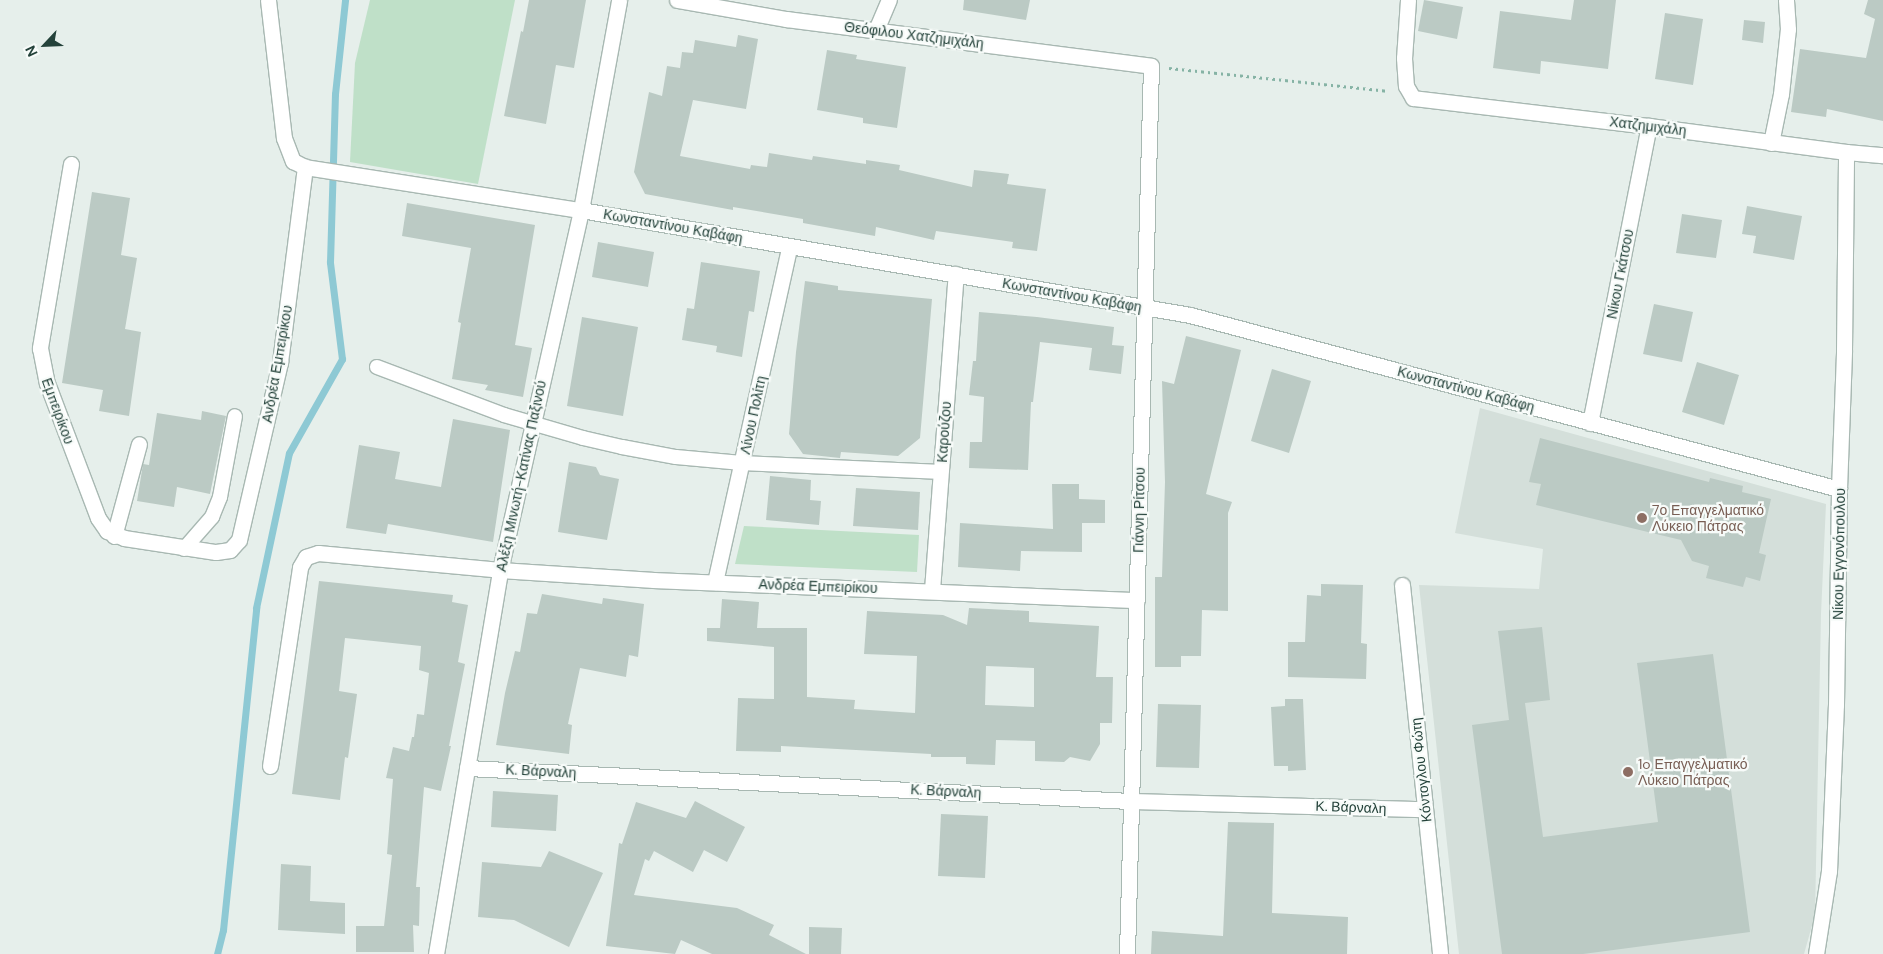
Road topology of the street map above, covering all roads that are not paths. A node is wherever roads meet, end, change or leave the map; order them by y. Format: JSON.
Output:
{"nodes":[{"id":1,"x":268,"y":0,"type":"edge"},
{"id":2,"x":619,"y":0,"type":"edge"},
{"id":3,"x":677,"y":0,"type":"edge"},
{"id":4,"x":889,"y":0,"type":"edge"},
{"id":5,"x":1408,"y":0,"type":"edge"},
{"id":6,"x":1786,"y":0,"type":"edge"},
{"id":7,"x":876,"y":30,"type":"junction"},
{"id":8,"x":1151,"y":66,"type":"joint"},
{"id":9,"x":1649,"y":126,"type":"junction"},
{"id":10,"x":1771,"y":143,"type":"junction"},
{"id":11,"x":1846,"y":152,"type":"junction"},
{"id":12,"x":1883,"y":154,"type":"edge"},
{"id":13,"x":71,"y":164,"type":"dead end"},
{"id":14,"x":304,"y":166,"type":"junction"},
{"id":15,"x":581,"y":210,"type":"junction"},
{"id":16,"x":789,"y":247,"type":"junction"},
{"id":17,"x":956,"y":274,"type":"junction"},
{"id":18,"x":1144,"y":308,"type":"junction"},
{"id":19,"x":377,"y":367,"type":"dead end"},
{"id":20,"x":235,"y":416,"type":"dead end"},
{"id":21,"x":532,"y":423,"type":"junction"},
{"id":22,"x":1590,"y":423,"type":"junction"},
{"id":23,"x":139,"y":444,"type":"dead end"},
{"id":24,"x":742,"y":463,"type":"junction"},
{"id":25,"x":941,"y":472,"type":"junction"},
{"id":26,"x":1839,"y":489,"type":"junction"},
{"id":27,"x":114,"y":536,"type":"junction"},
{"id":28,"x":184,"y":549,"type":"junction"},
{"id":29,"x":500,"y":570,"type":"junction"},
{"id":30,"x":715,"y":582,"type":"junction"},
{"id":31,"x":1402,"y":585,"type":"dead end"},
{"id":32,"x":932,"y":590,"type":"junction"},
{"id":33,"x":1137,"y":600,"type":"junction"},
{"id":34,"x":270,"y":766,"type":"dead end"},
{"id":35,"x":467,"y":768,"type":"junction"},
{"id":36,"x":1131,"y":801,"type":"junction"},
{"id":37,"x":1425,"y":809,"type":"junction"},
{"id":38,"x":436,"y":954,"type":"edge"},
{"id":39,"x":1127,"y":954,"type":"edge"},
{"id":40,"x":1440,"y":954,"type":"edge"},
{"id":41,"x":1816,"y":954,"type":"edge"}],
"edges":[{"from":1,"to":14,"type":"street"},
{"from":2,"to":15,"type":"street","name":"Αλέξη Μινωτή-Κατίνας Παξινού"},
{"from":3,"to":7,"type":"street","name":"Θεόφιλου Χατζημιχάλη"},
{"from":4,"to":7,"type":"street"},
{"from":5,"to":9,"type":"street","name":"Χατζημιχάλη"},
{"from":6,"to":10,"type":"street"},
{"from":7,"to":8,"type":"street","name":"Θεόφιλου Χατζημιχάλη"},
{"from":8,"to":18,"type":"street","name":"Γιάννη Ρίτσου"},
{"from":9,"to":10,"type":"street","name":"Χατζημιχάλη"},
{"from":9,"to":22,"type":"street","name":"Νίκου Γκάτσου"},
{"from":10,"to":11,"type":"street","name":"Χατζημιχάλη"},
{"from":11,"to":12,"type":"street","name":"Χατζημιχάλη"},
{"from":11,"to":26,"type":"street","name":"Νίκου Εγγονόπουλου"},
{"from":13,"to":27,"type":"street","name":"Εμπειρίκου"},
{"from":14,"to":15,"type":"street","name":"Κωνσταντίνου Καβάφη"},
{"from":14,"to":28,"type":"street","name":"Ανδρέα Εμπειρίκου"},
{"from":15,"to":16,"type":"street","name":"Κωνσταντίνου Καβάφη"},
{"from":15,"to":21,"type":"street","name":"Αλέξη Μινωτή-Κατίνας Παξινού"},
{"from":16,"to":17,"type":"street","name":"Κωνσταντίνου Καβάφη"},
{"from":16,"to":24,"type":"street","name":"Λίνου Πολίτη"},
{"from":17,"to":18,"type":"street","name":"Κωνσταντίνου Καβάφη"},
{"from":17,"to":25,"type":"street","name":"Καρούζου"},
{"from":18,"to":22,"type":"street","name":"Κωνσταντίνου Καβάφη"},
{"from":18,"to":33,"type":"street","name":"Γιάννη Ρίτσου"},
{"from":19,"to":21,"type":"lane"},
{"from":20,"to":28,"type":"lane"},
{"from":21,"to":24,"type":"lane"},
{"from":21,"to":29,"type":"street","name":"Αλέξη Μινωτή-Κατίνας Παξινού"},
{"from":22,"to":26,"type":"street","name":"Κωνσταντίνου Καβάφη"},
{"from":23,"to":27,"type":"street"},
{"from":24,"to":25,"type":"lane"},
{"from":24,"to":30,"type":"street","name":"Λίνου Πολίτη"},
{"from":25,"to":32,"type":"street","name":"Καρούζου"},
{"from":26,"to":41,"type":"street","name":"Νίκου Εγγονόπουλου"},
{"from":27,"to":28,"type":"street"},
{"from":29,"to":30,"type":"street","name":"Ανδρέα Εμπειρίκου"},
{"from":29,"to":34,"type":"street","name":"Ανδρέα Εμπειρίκου"},
{"from":29,"to":35,"type":"street","name":"Αλέξη Μινωτή-Κατίνας Παξινού"},
{"from":30,"to":32,"type":"street","name":"Ανδρέα Εμπειρίκου"},
{"from":31,"to":37,"type":"street","name":"Κόντογλου Φώτη"},
{"from":32,"to":33,"type":"street","name":"Ανδρέα Εμπειρίκου"},
{"from":33,"to":36,"type":"street","name":"Γιάννη Ρίτσου"},
{"from":35,"to":36,"type":"street","name":"Κ. Βάρναλη"},
{"from":35,"to":38,"type":"street","name":"Αλέξη Μινωτή-Κατίνας Παξινού"},
{"from":36,"to":37,"type":"street","name":"Κ. Βάρναλη"},
{"from":36,"to":39,"type":"street","name":"Γιάννη Ρίτσου"},
{"from":37,"to":40,"type":"street","name":"Κόντογλου Φώτη"}]}
